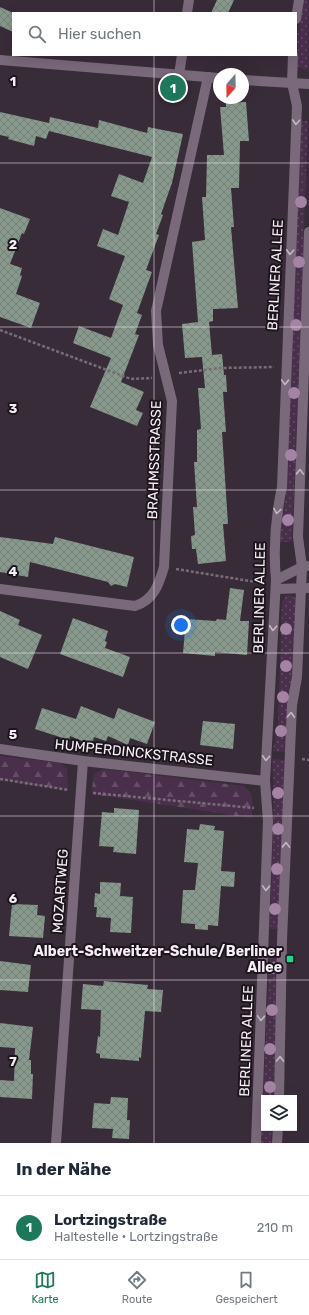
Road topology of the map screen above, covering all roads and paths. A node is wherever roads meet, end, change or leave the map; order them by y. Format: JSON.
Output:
{"nodes":[{"id":1,"x":189,"y":0,"type":"edge"},
{"id":2,"x":300,"y":0,"type":"edge"},
{"id":3,"x":187,"y":12,"type":"edge"},
{"id":4,"x":297,"y":15,"type":"edge"},
{"id":5,"x":182,"y":56,"type":"edge"},
{"id":6,"x":293,"y":56,"type":"edge"},
{"id":7,"x":0,"y":60,"type":"edge"},
{"id":8,"x":179,"y":75,"type":"junction"},
{"id":9,"x":208,"y":77,"type":"junction"},
{"id":10,"x":213,"y":77,"type":"edge"},
{"id":11,"x":249,"y":80,"type":"edge"},
{"id":12,"x":292,"y":84,"type":"junction"},
{"id":13,"x":309,"y":84,"type":"edge"},
{"id":14,"x":309,"y":232,"type":"edge"},
{"id":15,"x":0,"y":330,"type":"edge"},
{"id":16,"x":285,"y":367,"type":"junction"},
{"id":17,"x":166,"y":374,"type":"junction"},
{"id":18,"x":306,"y":566,"type":"edge"},
{"id":19,"x":164,"y":567,"type":"junction"},
{"id":20,"x":276,"y":584,"type":"junction"},
{"id":21,"x":0,"y":589,"type":"edge"},
{"id":22,"x":305,"y":589,"type":"edge"},
{"id":23,"x":0,"y":749,"type":"edge"},
{"id":24,"x":84,"y":761,"type":"junction"},
{"id":25,"x":0,"y":779,"type":"edge"},
{"id":26,"x":265,"y":780,"type":"junction"},
{"id":27,"x":81,"y":792,"type":"junction"},
{"id":28,"x":267,"y":810,"type":"junction"},
{"id":29,"x":279,"y":1095,"type":"edge"},
{"id":30,"x":278,"y":1131,"type":"edge"},
{"id":31,"x":56,"y":1143,"type":"edge"},
{"id":32,"x":256,"y":1143,"type":"edge"},
{"id":33,"x":277,"y":1143,"type":"edge"}],
"edges":[{"from":1,"to":3,"type":"street"},
{"from":2,"to":4,"type":"street"},
{"from":5,"to":8,"type":"street"},
{"from":6,"to":12,"type":"street","name":"BERLINER ALLEE"},
{"from":7,"to":8,"type":"street"},
{"from":8,"to":9,"type":"street"},
{"from":9,"to":10,"type":"street"},
{"from":9,"to":17,"type":"street","name":"BRAHMSSTRASSE"},
{"from":11,"to":12,"type":"street"},
{"from":12,"to":13,"type":"street"},
{"from":12,"to":16,"type":"street","name":"BERLINER ALLEE","one_way":true},
{"from":18,"to":14,"type":"street","one_way":true},
{"from":15,"to":17,"type":"path"},
{"from":16,"to":17,"type":"path"},
{"from":16,"to":20,"type":"street","name":"BERLINER ALLEE","one_way":true},
{"from":17,"to":19,"type":"street","name":"BRAHMSSTRASSE"},
{"from":18,"to":20,"type":"street"},
{"from":18,"to":22,"type":"street"},
{"from":19,"to":20,"type":"path"},
{"from":19,"to":21,"type":"street","name":"BRAHMSSTRASSE"},
{"from":20,"to":22,"type":"street"},
{"from":20,"to":26,"type":"street","name":"BERLINER ALLEE","one_way":true},
{"from":29,"to":22,"type":"street","one_way":true},
{"from":23,"to":24,"type":"street","name":"HUMPERDINCKSTRASSE"},
{"from":24,"to":26,"type":"street","name":"HUMPERDINCKSTRASSE"},
{"from":24,"to":27,"type":"street","name":"MOZARTWEG"},
{"from":25,"to":27,"type":"path"},
{"from":26,"to":28,"type":"street","name":"BERLINER ALLEE"},
{"from":27,"to":28,"type":"path"},
{"from":27,"to":31,"type":"street","name":"MOZARTWEG"},
{"from":28,"to":32,"type":"street","name":"BERLINER ALLEE","one_way":true},
{"from":30,"to":33,"type":"street"}]}
